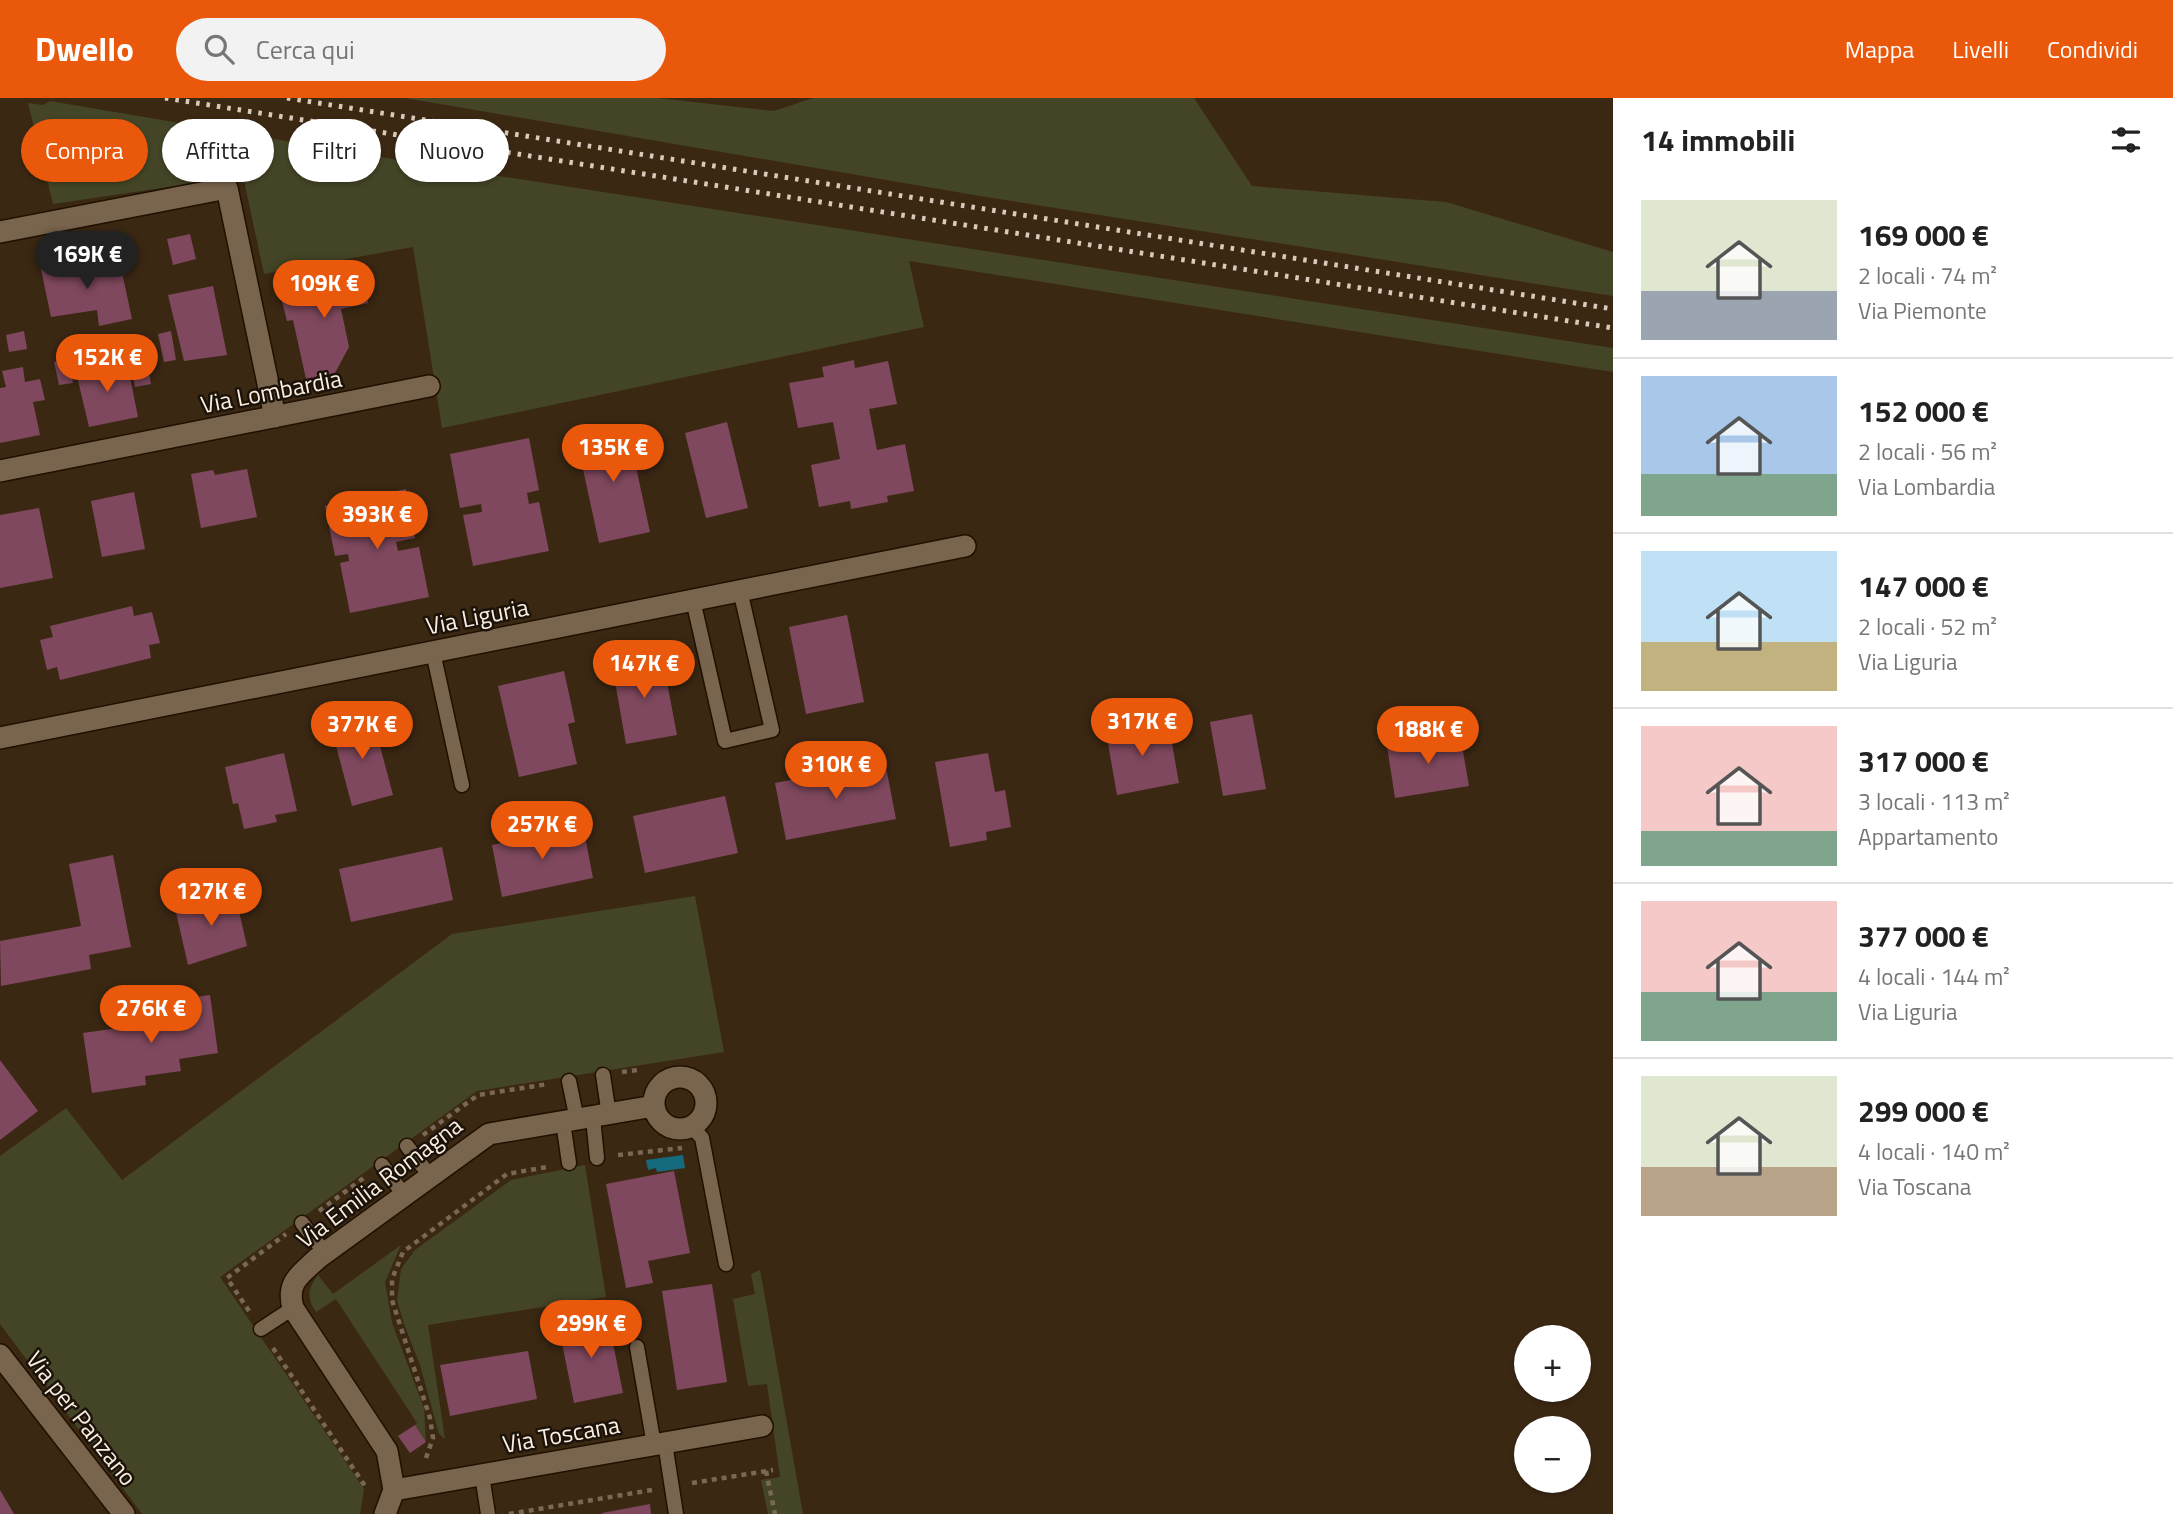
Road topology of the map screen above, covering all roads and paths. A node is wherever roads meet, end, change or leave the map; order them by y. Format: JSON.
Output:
{"nodes":[{"id":1,"x":0,"y":232,"type":"edge"},
{"id":2,"x":429,"y":386,"type":"dead end"},
{"id":3,"x":275,"y":417,"type":"junction"},
{"id":4,"x":0,"y":471,"type":"edge"},
{"id":5,"x":965,"y":546,"type":"dead end"},
{"id":6,"x":740,"y":590,"type":"junction"},
{"id":7,"x":693,"y":600,"type":"junction"},
{"id":8,"x":433,"y":652,"type":"junction"},
{"id":9,"x":0,"y":738,"type":"edge"},
{"id":10,"x":462,"y":785,"type":"dead end"},
{"id":11,"x":603,"y":1075,"type":"dead end"},
{"id":12,"x":569,"y":1081,"type":"dead end"},
{"id":13,"x":654,"y":1107,"type":"junction"},
{"id":14,"x":586,"y":1119,"type":"junction"},
{"id":15,"x":696,"y":1132,"type":"junction"},
{"id":16,"x":407,"y":1146,"type":"dead end"},
{"id":17,"x":597,"y":1158,"type":"joint"},
{"id":18,"x":569,"y":1163,"type":"joint"},
{"id":19,"x":382,"y":1165,"type":"dead end"},
{"id":20,"x":430,"y":1177,"type":"junction"},
{"id":21,"x":404,"y":1195,"type":"junction"},
{"id":22,"x":302,"y":1223,"type":"dead end"},
{"id":23,"x":325,"y":1253,"type":"junction"},
{"id":24,"x":726,"y":1264,"type":"dead end"},
{"id":25,"x":293,"y":1308,"type":"junction"},
{"id":26,"x":261,"y":1329,"type":"dead end"},
{"id":27,"x":637,"y":1347,"type":"dead end"},
{"id":28,"x":0,"y":1355,"type":"edge"},
{"id":29,"x":762,"y":1426,"type":"dead end"},
{"id":30,"x":660,"y":1444,"type":"junction"},
{"id":31,"x":774,"y":1469,"type":"dead end"},
{"id":32,"x":766,"y":1471,"type":"junction"},
{"id":33,"x":482,"y":1475,"type":"junction"},
{"id":34,"x":419,"y":1485,"type":"junction"},
{"id":35,"x":671,"y":1486,"type":"junction"},
{"id":36,"x":394,"y":1490,"type":"junction"},
{"id":37,"x":124,"y":1514,"type":"edge"},
{"id":38,"x":385,"y":1514,"type":"edge"},
{"id":39,"x":488,"y":1514,"type":"edge"},
{"id":40,"x":508,"y":1514,"type":"edge"},
{"id":41,"x":676,"y":1514,"type":"edge"},
{"id":42,"x":775,"y":1514,"type":"edge"}],
"edges":[{"from":1,"to":3,"type":"street"},
{"from":2,"to":3,"type":"street","name":"Via Lombardia"},
{"from":3,"to":4,"type":"street","name":"Via Lombardia"},
{"from":5,"to":6,"type":"street","name":"Via Liguria"},
{"from":6,"to":7,"type":"street","name":"Via Liguria"},
{"from":6,"to":7,"type":"lane"},
{"from":7,"to":8,"type":"street","name":"Via Liguria"},
{"from":8,"to":9,"type":"street","name":"Via Liguria"},
{"from":8,"to":10,"type":"lane"},
{"from":11,"to":14,"type":"lane"},
{"from":12,"to":14,"type":"lane"},
{"from":13,"to":14,"type":"street","name":"Via Emilia Romagna"},
{"from":13,"to":15,"type":"street"},
{"from":13,"to":15,"type":"street"},
{"from":14,"to":17,"type":"lane"},
{"from":14,"to":18,"type":"lane"},
{"from":14,"to":20,"type":"street","name":"Via Emilia Romagna"},
{"from":15,"to":17,"type":"path"},
{"from":15,"to":24,"type":"lane"},
{"from":16,"to":20,"type":"lane"},
{"from":18,"to":34,"type":"path"},
{"from":19,"to":21,"type":"lane"},
{"from":20,"to":21,"type":"street","name":"Via Emilia Romagna"},
{"from":21,"to":23,"type":"street","name":"Via Emilia Romagna"},
{"from":22,"to":23,"type":"lane"},
{"from":23,"to":25,"type":"street","name":"Via Emilia Romagna"},
{"from":25,"to":26,"type":"lane"},
{"from":25,"to":36,"type":"street"},
{"from":27,"to":30,"type":"lane"},
{"from":28,"to":37,"type":"street","name":"Via per Panzano"},
{"from":29,"to":30,"type":"street","name":"Via Toscana"},
{"from":30,"to":33,"type":"street","name":"Via Toscana"},
{"from":30,"to":35,"type":"lane"},
{"from":31,"to":32,"type":"path"},
{"from":32,"to":35,"type":"path"},
{"from":32,"to":42,"type":"path"},
{"from":33,"to":34,"type":"street","name":"Via Toscana"},
{"from":33,"to":39,"type":"lane"},
{"from":34,"to":36,"type":"street","name":"Via Toscana"},
{"from":35,"to":40,"type":"path"},
{"from":35,"to":41,"type":"lane"},
{"from":36,"to":38,"type":"street"}]}
